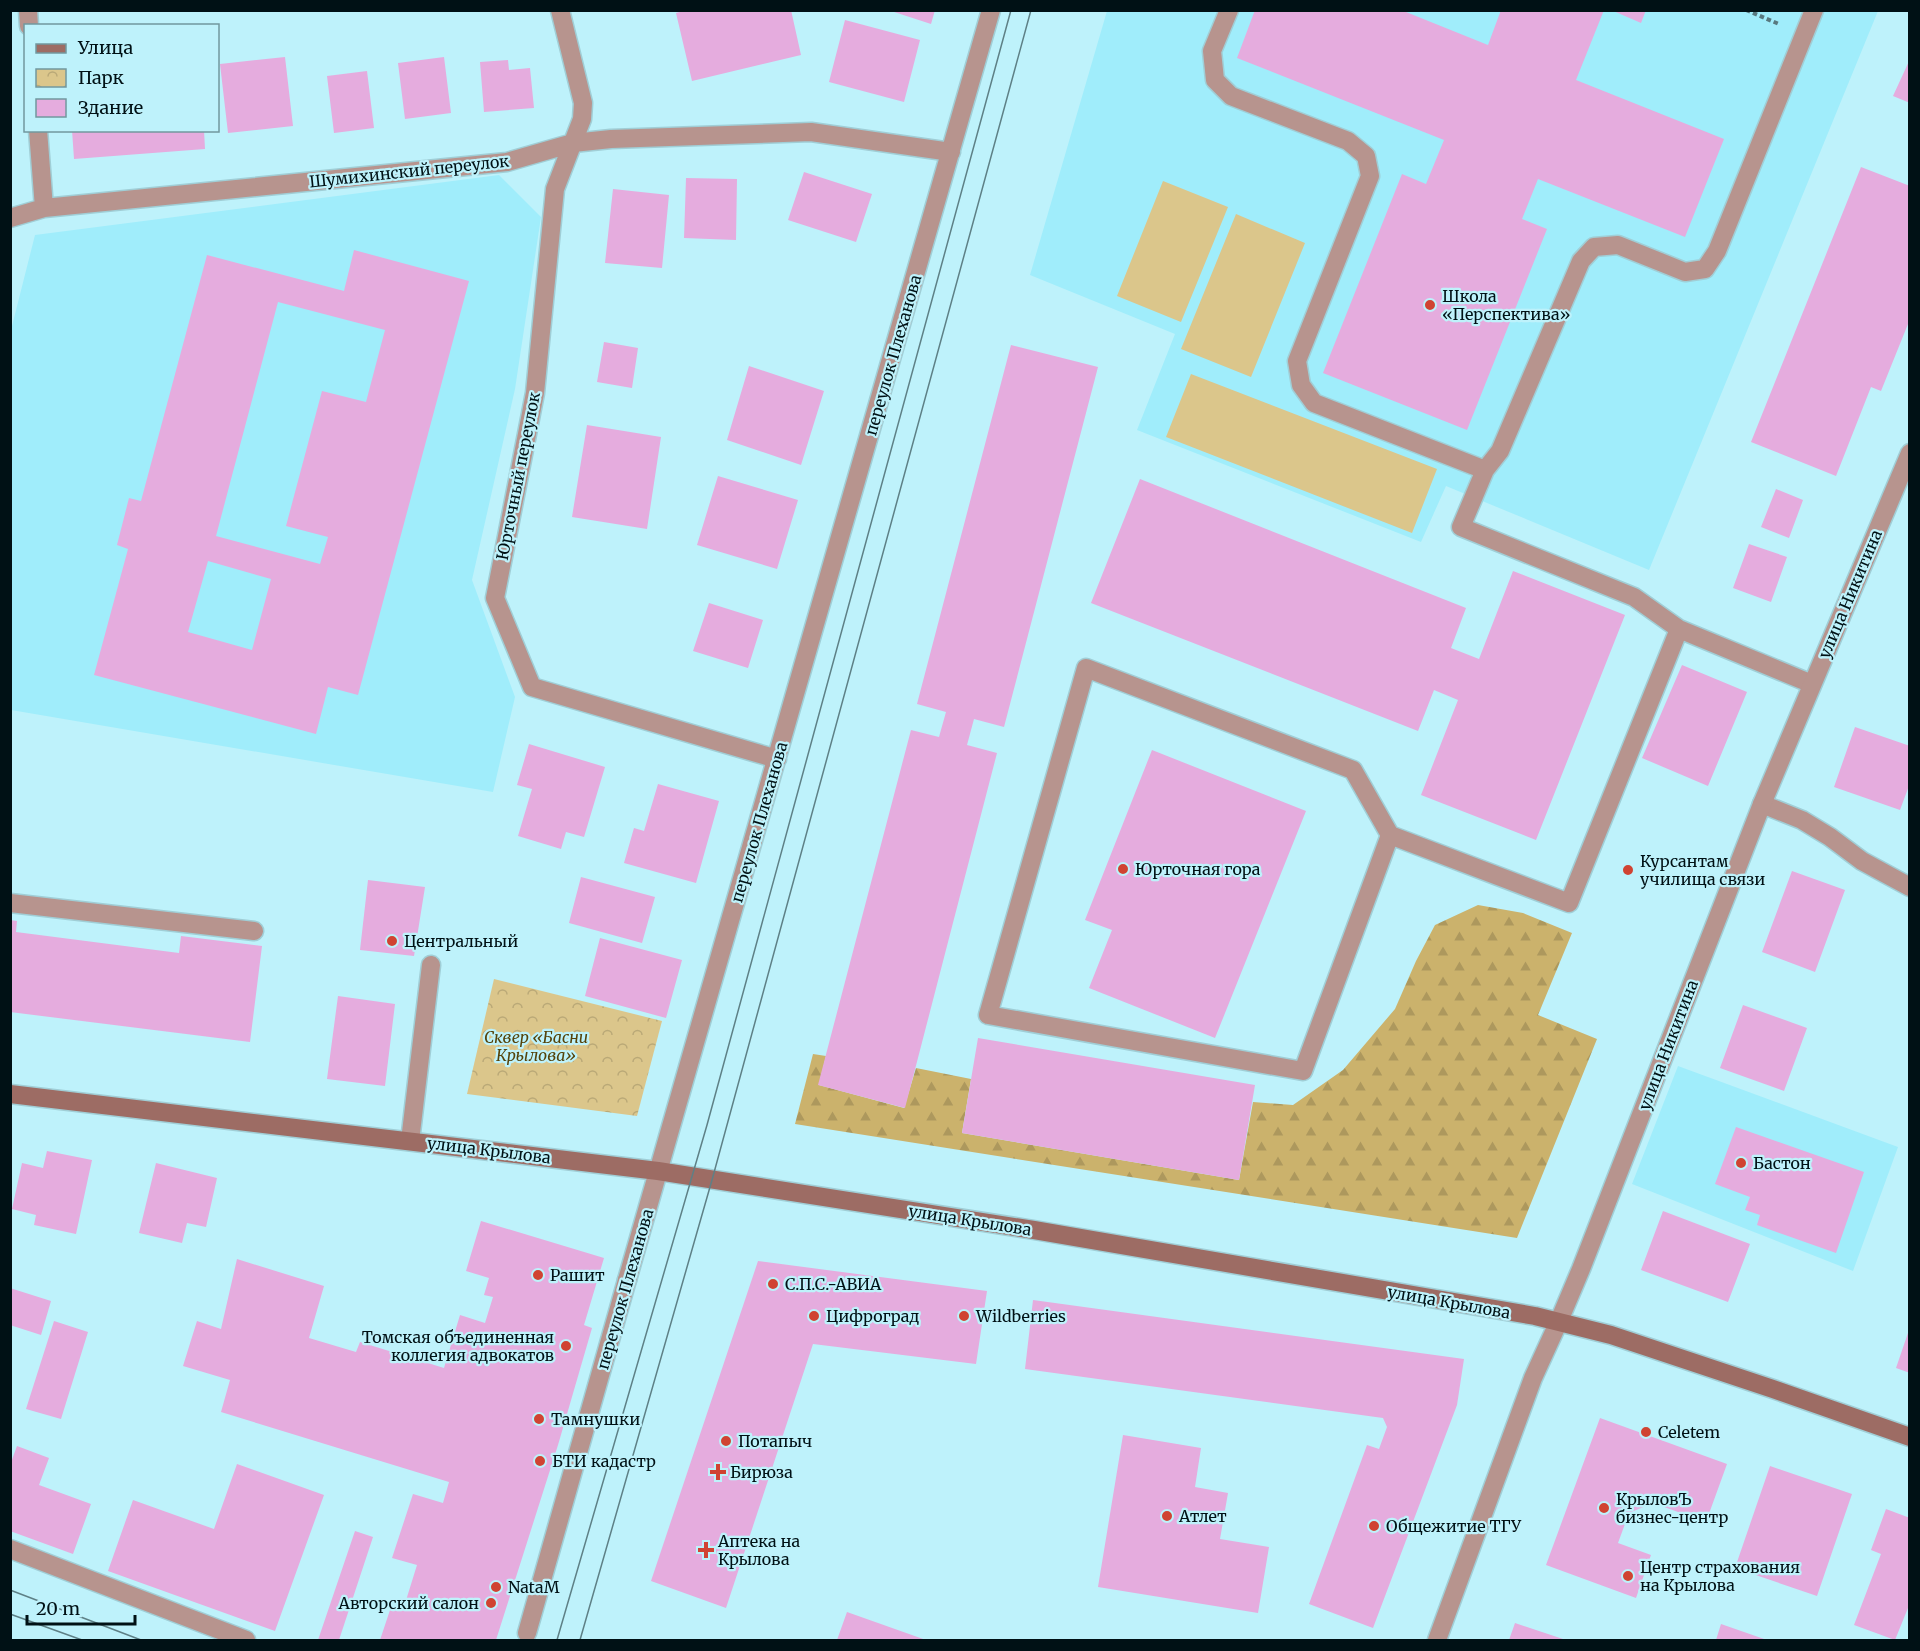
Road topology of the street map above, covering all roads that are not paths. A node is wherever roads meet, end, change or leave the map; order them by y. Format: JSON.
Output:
{"nodes":[{"id":1,"x":560,"y":10,"type":"edge"},
{"id":2,"x":991,"y":10,"type":"edge"},
{"id":3,"x":1229,"y":10,"type":"edge"},
{"id":4,"x":1814,"y":10,"type":"edge"},
{"id":5,"x":38,"y":132,"type":"edge"},
{"id":6,"x":573,"y":143,"type":"junction"},
{"id":7,"x":951,"y":152,"type":"junction"},
{"id":8,"x":44,"y":208,"type":"junction"},
{"id":9,"x":10,"y":218,"type":"edge"},
{"id":10,"x":1910,"y":453,"type":"edge"},
{"id":11,"x":1485,"y":470,"type":"junction"},
{"id":12,"x":1679,"y":628,"type":"junction"},
{"id":13,"x":1812,"y":684,"type":"junction"},
{"id":14,"x":777,"y":759,"type":"junction"},
{"id":15,"x":1762,"y":804,"type":"junction"},
{"id":16,"x":1390,"y":835,"type":"junction"},
{"id":17,"x":1910,"y":887,"type":"edge"},
{"id":18,"x":10,"y":903,"type":"edge"},
{"id":19,"x":254,"y":931,"type":"dead end"},
{"id":20,"x":431,"y":965,"type":"dead end"},
{"id":21,"x":10,"y":1094,"type":"edge"},
{"id":22,"x":410,"y":1141,"type":"junction"},
{"id":23,"x":658,"y":1171,"type":"junction"},
{"id":24,"x":1559,"y":1321,"type":"junction"},
{"id":25,"x":1910,"y":1437,"type":"edge"},
{"id":26,"x":10,"y":1549,"type":"edge"},
{"id":27,"x":527,"y":1633,"type":"dead end"},
{"id":28,"x":246,"y":1641,"type":"edge"},
{"id":29,"x":1437,"y":1641,"type":"edge"}],
"edges":[{"from":1,"to":6,"type":"street","name":"Юрточный переулок"},
{"from":2,"to":7,"type":"street","name":"переулок Плеханова"},
{"from":3,"to":11,"type":"street"},
{"from":4,"to":11,"type":"street"},
{"from":5,"to":8,"type":"street"},
{"from":6,"to":7,"type":"street","name":"Шумихинский переулок"},
{"from":6,"to":8,"type":"street","name":"Шумихинский переулок"},
{"from":6,"to":14,"type":"street","name":"Юрточный переулок"},
{"from":7,"to":14,"type":"street","name":"переулок Плеханова"},
{"from":8,"to":9,"type":"street","name":"Шумихинский переулок"},
{"from":10,"to":13,"type":"street","name":"улица Никитина"},
{"from":11,"to":12,"type":"street"},
{"from":12,"to":13,"type":"street"},
{"from":12,"to":16,"type":"street"},
{"from":13,"to":15,"type":"street","name":"улица Никитина"},
{"from":14,"to":23,"type":"street","name":"переулок Плеханова"},
{"from":15,"to":17,"type":"street"},
{"from":15,"to":24,"type":"street","name":"улица Никитина"},
{"from":16,"to":16,"type":"street"},
{"from":18,"to":19,"type":"street"},
{"from":20,"to":22,"type":"street"},
{"from":21,"to":22,"type":"main road","name":"улица Крылова"},
{"from":22,"to":23,"type":"main road","name":"улица Крылова"},
{"from":23,"to":24,"type":"main road","name":"улица Крылова"},
{"from":23,"to":27,"type":"street","name":"переулок Плеханова"},
{"from":24,"to":25,"type":"main road","name":"улица Крылова"},
{"from":24,"to":29,"type":"street","name":"улица Никитина"},
{"from":26,"to":28,"type":"street"}]}
